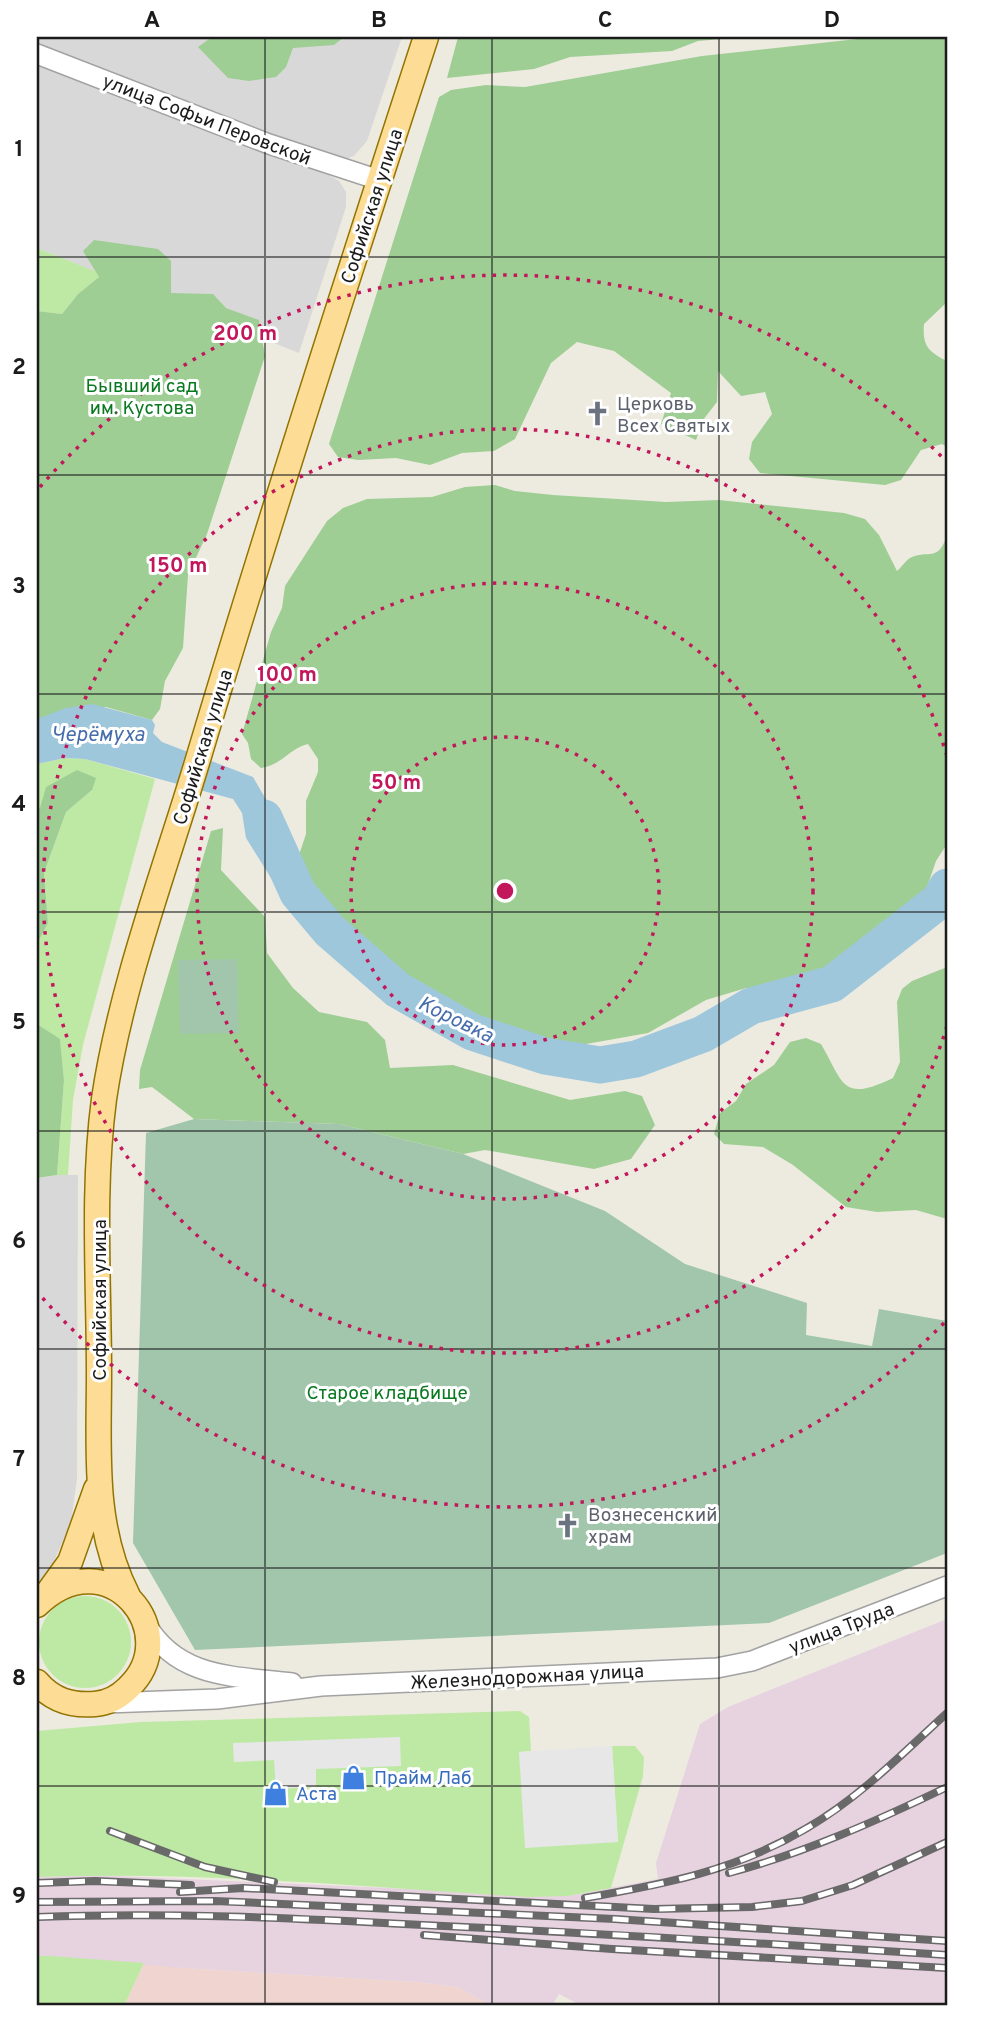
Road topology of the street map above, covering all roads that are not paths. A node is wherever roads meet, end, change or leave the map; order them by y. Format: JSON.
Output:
{"nodes":[{"id":1,"x":426,"y":37,"type":"edge"},
{"id":2,"x":37,"y":54,"type":"edge"},
{"id":3,"x":379,"y":180,"type":"junction"},
{"id":4,"x":99,"y":1478,"type":"junction"},
{"id":5,"x":947,"y":1586,"type":"edge"},
{"id":6,"x":43,"y":1598,"type":"edge"},
{"id":7,"x":134,"y":1605,"type":"junction"},
{"id":8,"x":734,"y":1665,"type":"joint"},
{"id":9,"x":37,"y":1682,"type":"edge"},
{"id":10,"x":321,"y":1686,"type":"junction"},
{"id":11,"x":90,"y":1704,"type":"junction"},
{"id":12,"x":37,"y":1708,"type":"edge"}],
"edges":[{"from":1,"to":3,"type":"main road","name":"Софийская улица"},
{"from":2,"to":3,"type":"street","name":"улица Софьи Перовской"},
{"from":3,"to":4,"type":"main road","name":"Софийская улица"},
{"from":4,"to":6,"type":"main road","name":"Софийская улица"},
{"from":4,"to":7,"type":"main road","name":"Софийская улица"},
{"from":5,"to":8,"type":"street","name":"улица Труда"},
{"from":6,"to":7,"type":"main road"},
{"from":7,"to":10,"type":"street","name":"Железнодорожная улица"},
{"from":7,"to":11,"type":"main road","name":"Софийская улица"},
{"from":8,"to":10,"type":"street","name":"Железнодорожная улица"},
{"from":9,"to":11,"type":"main road"},
{"from":10,"to":11,"type":"street","name":"Железнодорожная улица"},
{"from":11,"to":12,"type":"main road","name":"Железнодорожная улица"}]}
